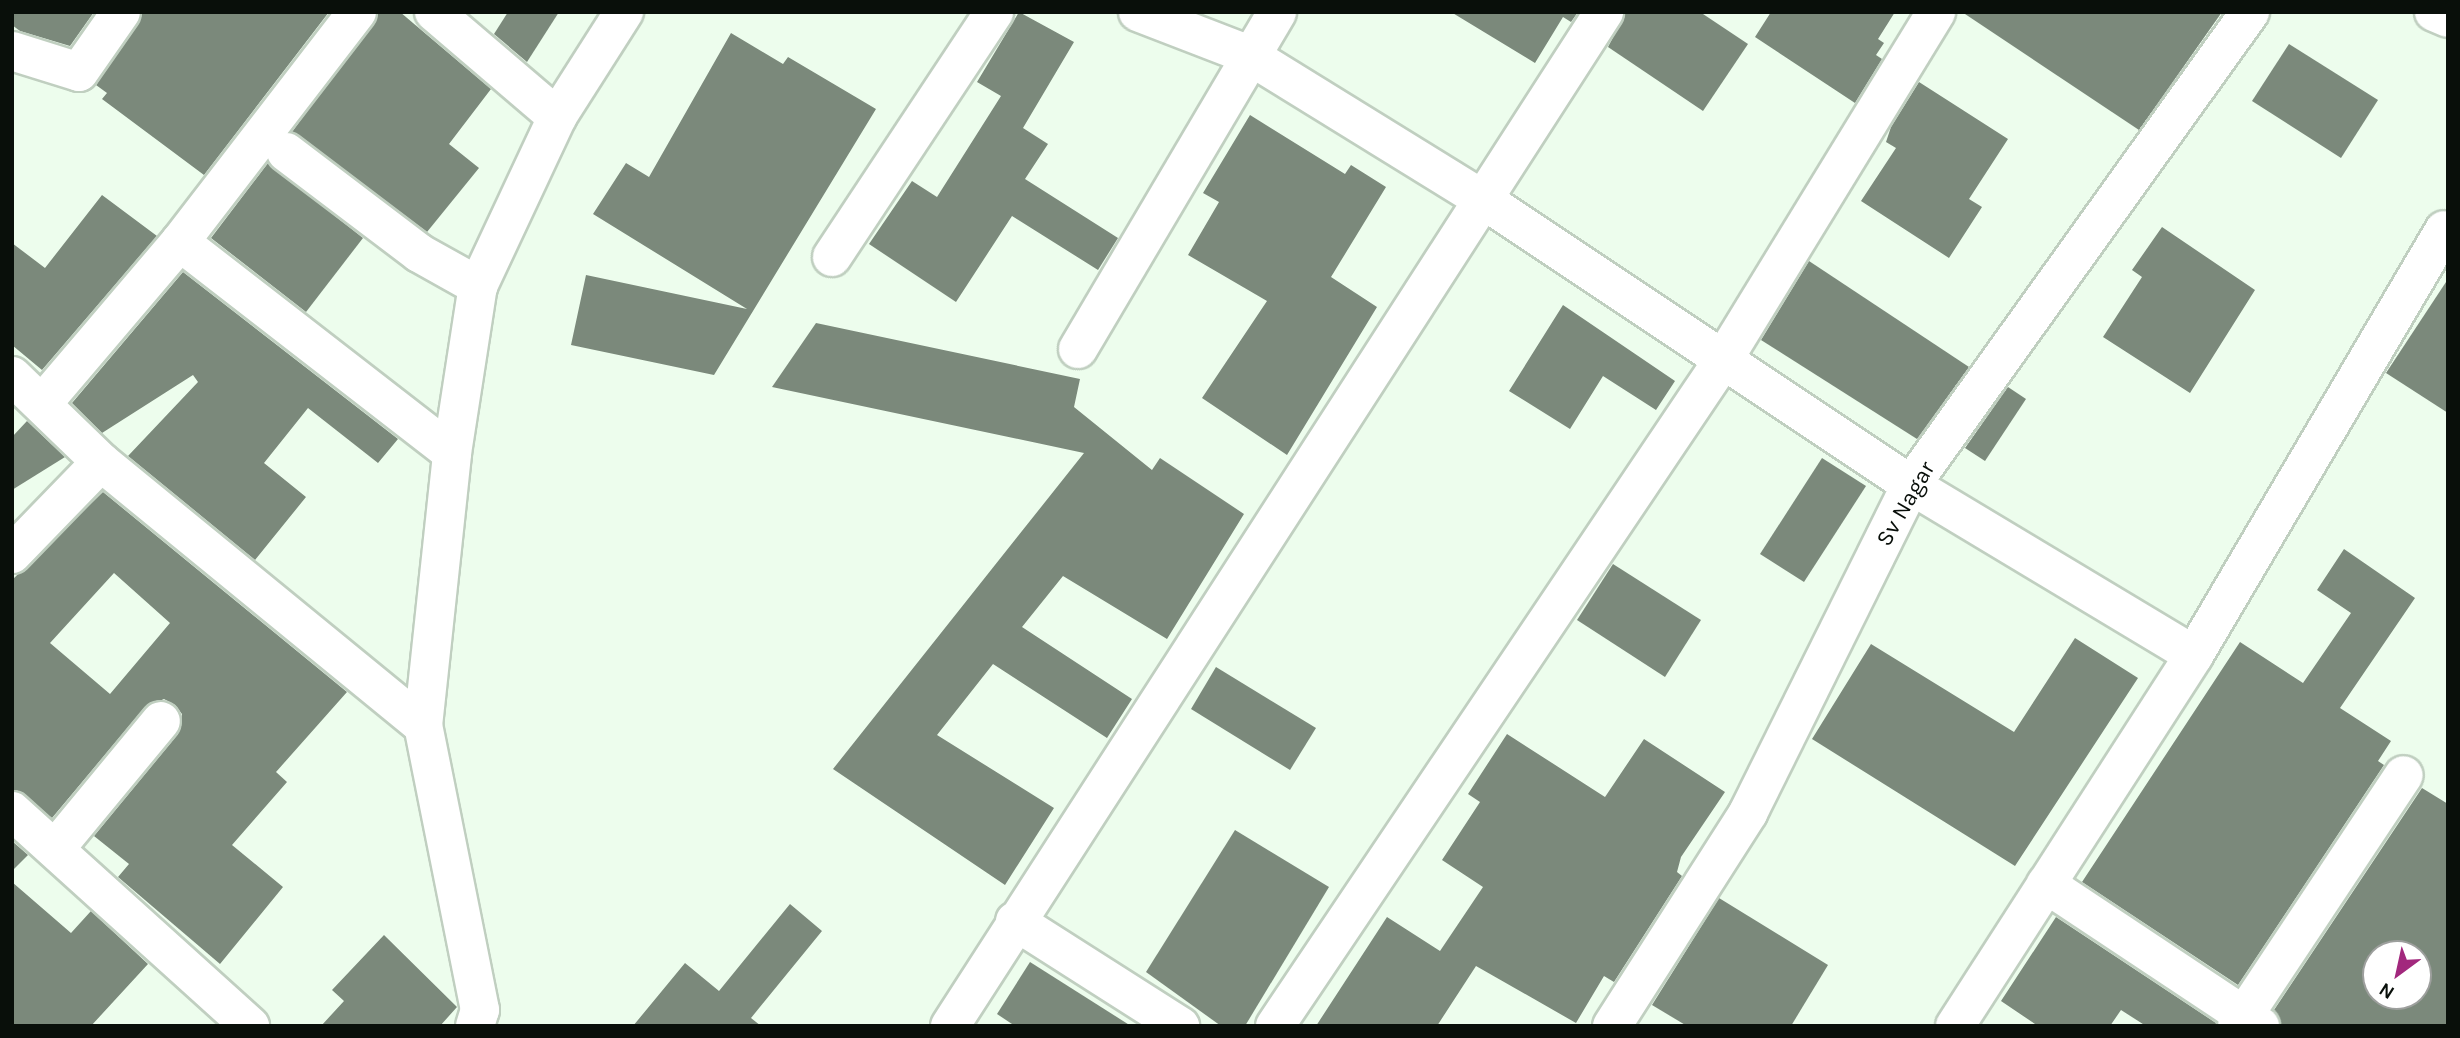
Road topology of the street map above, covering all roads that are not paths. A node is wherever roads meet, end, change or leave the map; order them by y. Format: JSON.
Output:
{"nodes":[{"id":1,"x":121,"y":12,"type":"edge"},
{"id":2,"x":357,"y":12,"type":"edge"},
{"id":3,"x":434,"y":12,"type":"edge"},
{"id":4,"x":624,"y":12,"type":"edge"},
{"id":5,"x":994,"y":12,"type":"edge"},
{"id":6,"x":1138,"y":12,"type":"edge"},
{"id":7,"x":1278,"y":12,"type":"edge"},
{"id":8,"x":1604,"y":12,"type":"edge"},
{"id":9,"x":1936,"y":12,"type":"edge"},
{"id":10,"x":2250,"y":12,"type":"edge"},
{"id":11,"x":2434,"y":12,"type":"edge"},
{"id":12,"x":2448,"y":18,"type":"edge"},
{"id":13,"x":12,"y":51,"type":"edge"},
{"id":14,"x":1247,"y":54,"type":"junction"},
{"id":15,"x":557,"y":117,"type":"junction"},
{"id":16,"x":286,"y":152,"type":"dead end"},
{"id":17,"x":1486,"y":202,"type":"junction"},
{"id":18,"x":2444,"y":230,"type":"dead end"},
{"id":19,"x":180,"y":242,"type":"junction"},
{"id":20,"x":832,"y":257,"type":"dead end"},
{"id":21,"x":478,"y":286,"type":"junction"},
{"id":22,"x":1077,"y":349,"type":"dead end"},
{"id":23,"x":1723,"y":360,"type":"junction"},
{"id":24,"x":12,"y":376,"type":"edge"},
{"id":25,"x":42,"y":404,"type":"junction"},
{"id":26,"x":452,"y":453,"type":"junction"},
{"id":27,"x":101,"y":462,"type":"junction"},
{"id":28,"x":1911,"y":485,"type":"junction"},
{"id":29,"x":12,"y":554,"type":"edge"},
{"id":30,"x":2194,"y":655,"type":"junction"},
{"id":31,"x":161,"y":721,"type":"dead end"},
{"id":32,"x":423,"y":726,"type":"junction"},
{"id":33,"x":2404,"y":775,"type":"dead end"},
{"id":34,"x":12,"y":811,"type":"edge"},
{"id":35,"x":55,"y":849,"type":"junction"},
{"id":36,"x":2046,"y":884,"type":"junction"},
{"id":37,"x":1015,"y":921,"type":"junction"},
{"id":38,"x":2247,"y":1022,"type":"edge"},
{"id":39,"x":250,"y":1026,"type":"edge"},
{"id":40,"x":475,"y":1026,"type":"edge"},
{"id":41,"x":950,"y":1026,"type":"edge"},
{"id":42,"x":1181,"y":1026,"type":"edge"},
{"id":43,"x":1275,"y":1026,"type":"edge"},
{"id":44,"x":1612,"y":1026,"type":"edge"},
{"id":45,"x":1955,"y":1026,"type":"edge"}],
"edges":[{"from":1,"to":13,"type":"street"},
{"from":2,"to":19,"type":"street"},
{"from":3,"to":15,"type":"street"},
{"from":4,"to":15,"type":"street"},
{"from":5,"to":20,"type":"street"},
{"from":6,"to":14,"type":"street"},
{"from":7,"to":14,"type":"street"},
{"from":8,"to":17,"type":"street"},
{"from":9,"to":23,"type":"street"},
{"from":10,"to":28,"type":"street","name":"Sv Nagar"},
{"from":11,"to":12,"type":"street"},
{"from":14,"to":17,"type":"street"},
{"from":14,"to":22,"type":"street"},
{"from":15,"to":21,"type":"street"},
{"from":16,"to":21,"type":"street"},
{"from":17,"to":23,"type":"street"},
{"from":17,"to":37,"type":"street"},
{"from":18,"to":30,"type":"street"},
{"from":19,"to":25,"type":"street"},
{"from":19,"to":26,"type":"street"},
{"from":21,"to":26,"type":"street"},
{"from":23,"to":28,"type":"street"},
{"from":23,"to":43,"type":"street"},
{"from":24,"to":25,"type":"street"},
{"from":25,"to":27,"type":"street"},
{"from":26,"to":32,"type":"street"},
{"from":27,"to":29,"type":"street"},
{"from":27,"to":32,"type":"street"},
{"from":28,"to":30,"type":"street"},
{"from":28,"to":44,"type":"street","name":"Sv Nagar"},
{"from":30,"to":36,"type":"street"},
{"from":31,"to":35,"type":"street"},
{"from":32,"to":40,"type":"street"},
{"from":33,"to":38,"type":"street"},
{"from":34,"to":35,"type":"street"},
{"from":35,"to":39,"type":"street"},
{"from":36,"to":38,"type":"street"},
{"from":36,"to":45,"type":"street"},
{"from":37,"to":41,"type":"street"},
{"from":37,"to":42,"type":"street"}]}
